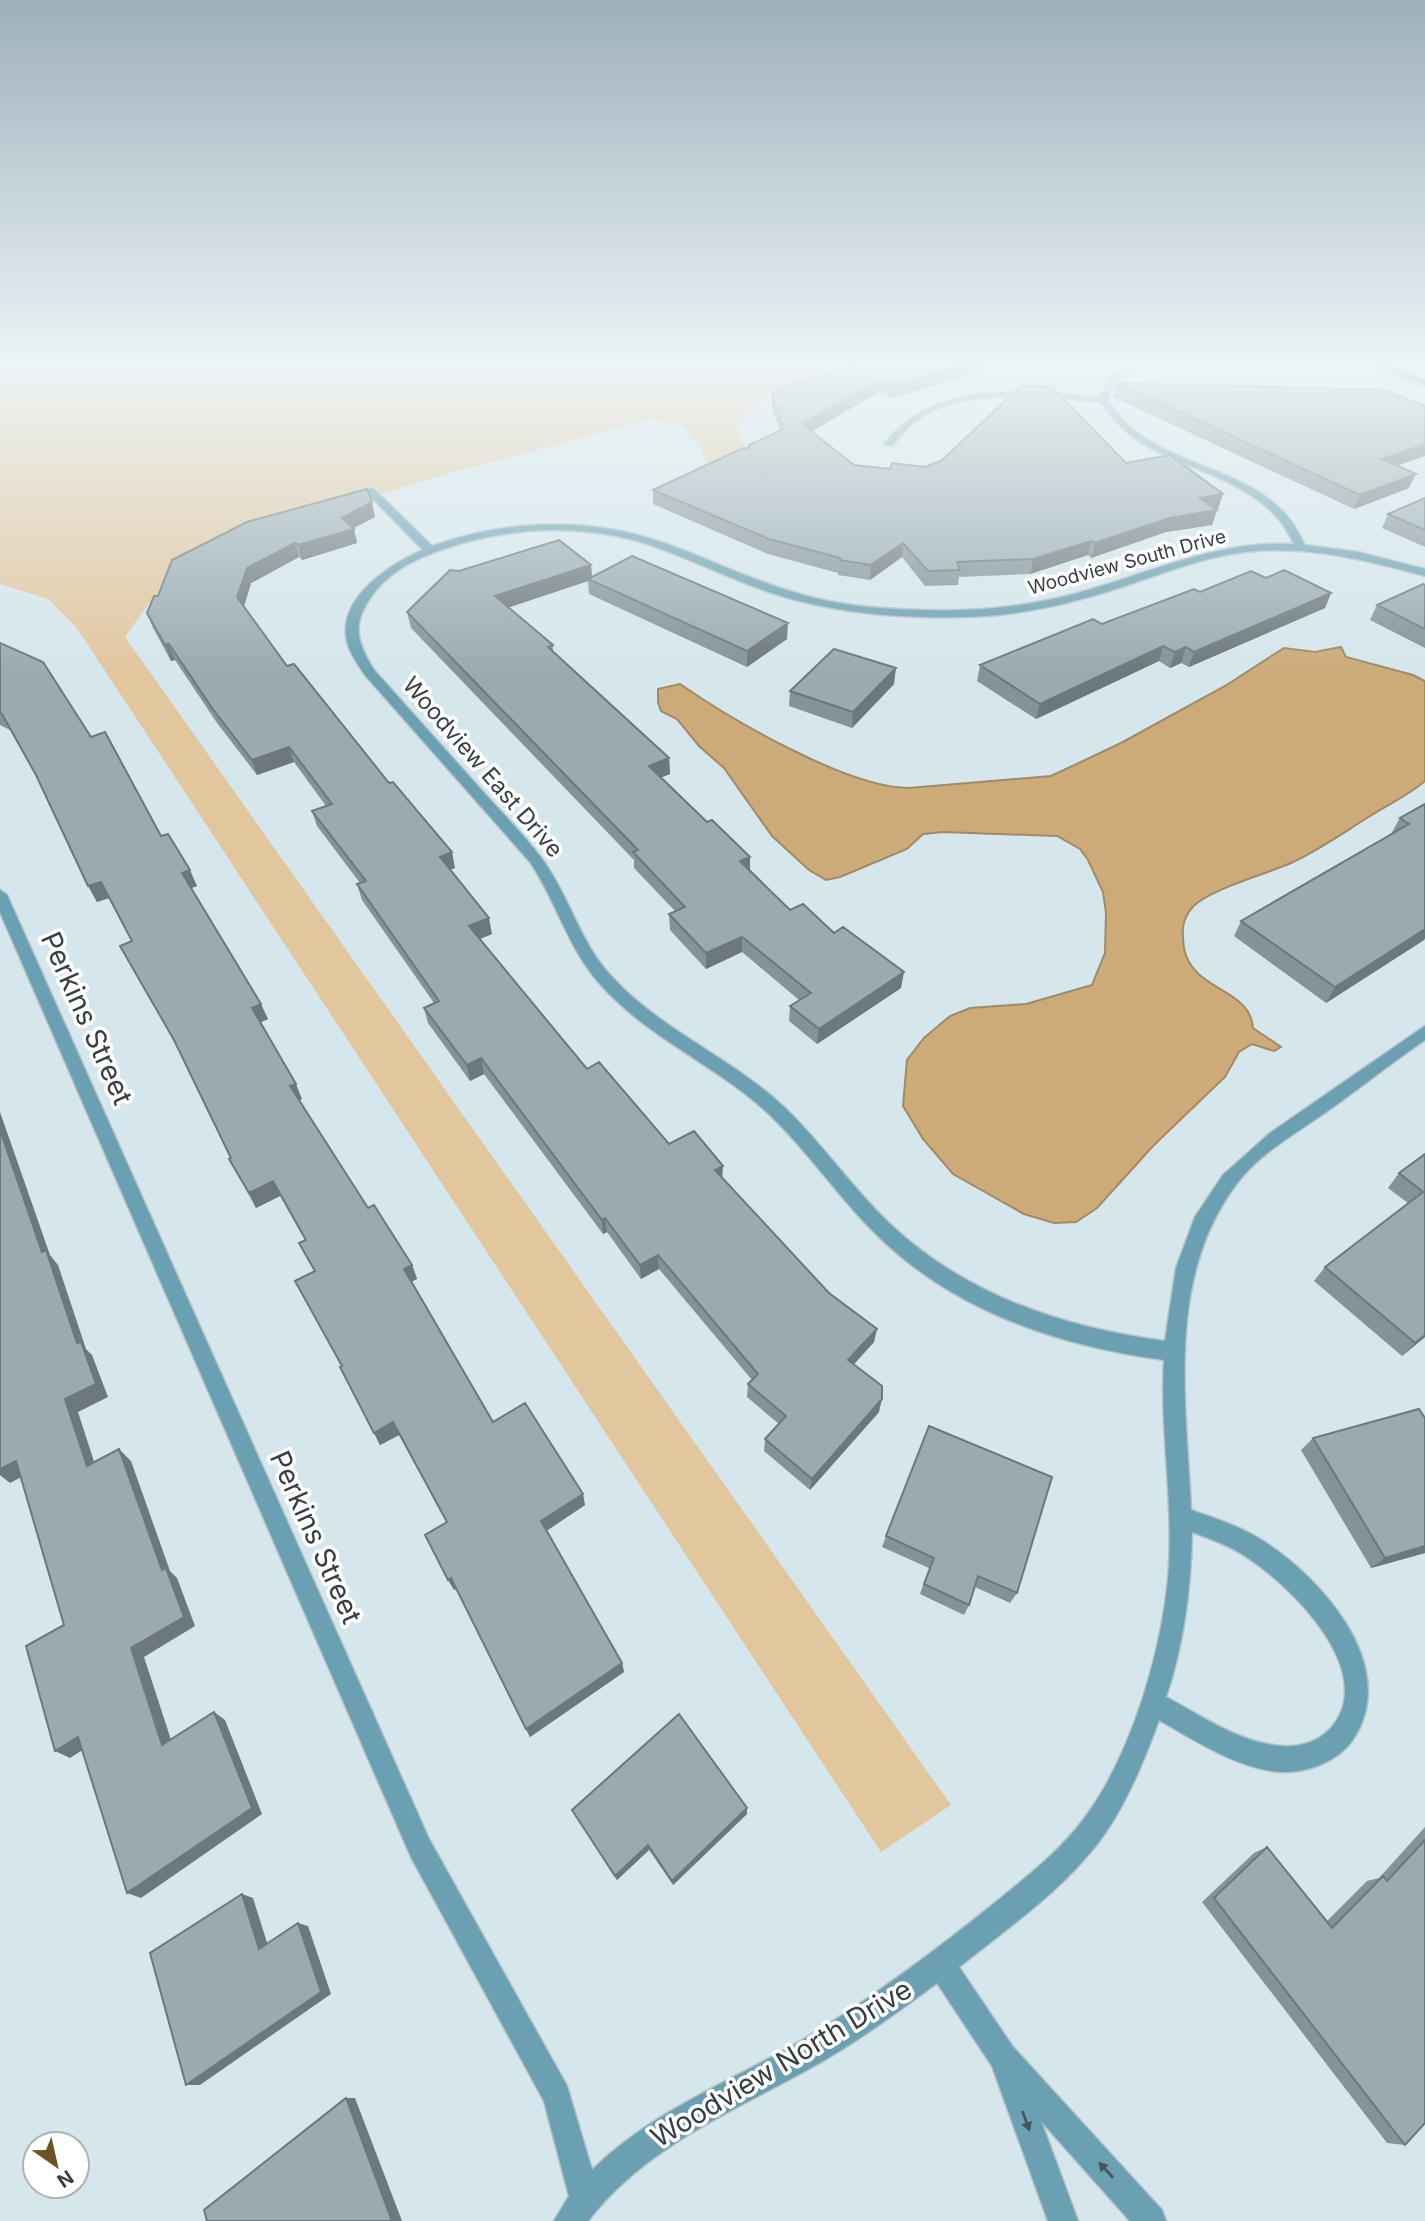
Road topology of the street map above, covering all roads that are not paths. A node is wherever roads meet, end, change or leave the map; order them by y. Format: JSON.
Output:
{"nodes":[{"id":1,"x":1201,"y":466,"type":"edge"},
{"id":2,"x":369,"y":490,"type":"edge"},
{"id":3,"x":1303,"y":548,"type":"junction"},
{"id":4,"x":430,"y":550,"type":"junction"},
{"id":5,"x":1425,"y":573,"type":"edge"},
{"id":6,"x":0,"y":895,"type":"edge"},
{"id":7,"x":1425,"y":1032,"type":"edge"},
{"id":8,"x":1175,"y":1352,"type":"junction"},
{"id":9,"x":1179,"y":1516,"type":"junction"},
{"id":10,"x":1151,"y":1702,"type":"junction"},
{"id":11,"x":941,"y":1965,"type":"junction"},
{"id":12,"x":1003,"y":2057,"type":"junction"},
{"id":13,"x":585,"y":2197,"type":"junction"},
{"id":14,"x":569,"y":2221,"type":"edge"},
{"id":15,"x":1063,"y":2221,"type":"edge"},
{"id":16,"x":1151,"y":2221,"type":"edge"}],
"edges":[{"from":1,"to":3,"type":"street"},
{"from":2,"to":4,"type":"street"},
{"from":3,"to":4,"type":"street","name":"Woodview South Drive"},
{"from":3,"to":5,"type":"street","name":"Woodview South Drive"},
{"from":4,"to":8,"type":"street","name":"Woodview East Drive"},
{"from":6,"to":13,"type":"street","name":"Perkins Street"},
{"from":7,"to":8,"type":"street","name":"Woodview North Drive"},
{"from":8,"to":9,"type":"street","name":"Woodview North Drive"},
{"from":9,"to":10,"type":"street","name":"Woodview North Drive"},
{"from":9,"to":10,"type":"street"},
{"from":10,"to":11,"type":"street","name":"Woodview North Drive"},
{"from":11,"to":12,"type":"street"},
{"from":11,"to":13,"type":"street","name":"Woodview North Drive"},
{"from":12,"to":15,"type":"street","one_way":true},
{"from":16,"to":12,"type":"street","one_way":true},
{"from":13,"to":14,"type":"street","name":"Woodview North Drive"}]}
